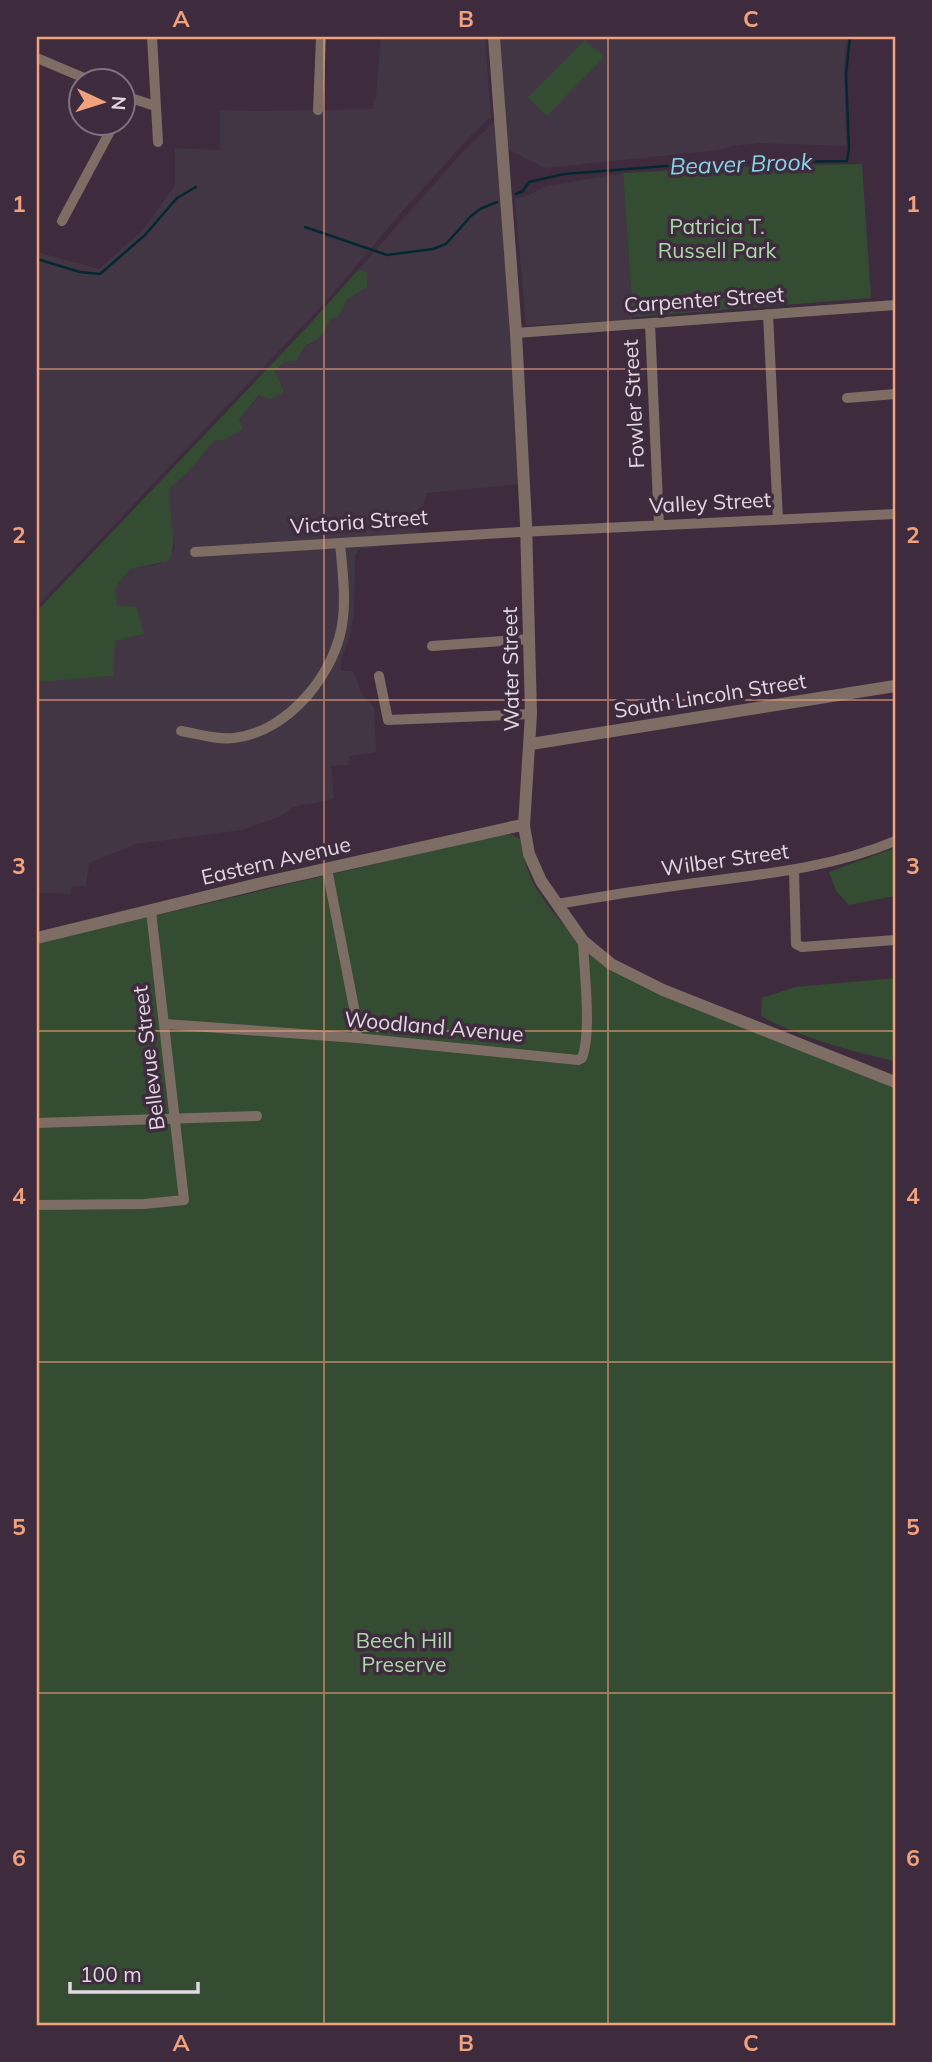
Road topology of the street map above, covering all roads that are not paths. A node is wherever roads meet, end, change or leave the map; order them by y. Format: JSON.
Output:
{"nodes":[{"id":1,"x":152,"y":37,"type":"edge"},
{"id":2,"x":321,"y":37,"type":"edge"},
{"id":3,"x":494,"y":37,"type":"edge"},
{"id":4,"x":37,"y":58,"type":"edge"},
{"id":5,"x":66,"y":70,"type":"edge"},
{"id":6,"x":136,"y":99,"type":"edge"},
{"id":7,"x":155,"y":106,"type":"junction"},
{"id":8,"x":318,"y":110,"type":"dead end"},
{"id":9,"x":107,"y":136,"type":"edge"},
{"id":10,"x":158,"y":142,"type":"dead end"},
{"id":11,"x":61,"y":221,"type":"dead end"},
{"id":12,"x":895,"y":305,"type":"edge"},
{"id":13,"x":768,"y":314,"type":"junction"},
{"id":14,"x":650,"y":324,"type":"junction"},
{"id":15,"x":516,"y":332,"type":"junction"},
{"id":16,"x":895,"y":394,"type":"edge"},
{"id":17,"x":847,"y":398,"type":"dead end"},
{"id":18,"x":895,"y":514,"type":"edge"},
{"id":19,"x":778,"y":519,"type":"junction"},
{"id":20,"x":659,"y":524,"type":"junction"},
{"id":21,"x":526,"y":531,"type":"junction"},
{"id":22,"x":340,"y":543,"type":"junction"},
{"id":23,"x":195,"y":552,"type":"dead end"},
{"id":24,"x":530,"y":639,"type":"junction"},
{"id":25,"x":432,"y":646,"type":"dead end"},
{"id":26,"x":379,"y":676,"type":"dead end"},
{"id":27,"x":895,"y":686,"type":"edge"},
{"id":28,"x":531,"y":714,"type":"junction"},
{"id":29,"x":181,"y":731,"type":"dead end"},
{"id":30,"x":531,"y":744,"type":"junction"},
{"id":31,"x":524,"y":826,"type":"junction"},
{"id":32,"x":895,"y":841,"type":"edge"},
{"id":33,"x":327,"y":869,"type":"junction"},
{"id":34,"x":794,"y":870,"type":"junction"},
{"id":35,"x":557,"y":904,"type":"junction"},
{"id":36,"x":151,"y":911,"type":"junction"},
{"id":37,"x":37,"y":938,"type":"edge"},
{"id":38,"x":895,"y":940,"type":"edge"},
{"id":39,"x":583,"y":941,"type":"junction"},
{"id":40,"x":165,"y":1024,"type":"junction"},
{"id":41,"x":357,"y":1038,"type":"junction"},
{"id":42,"x":895,"y":1082,"type":"edge"},
{"id":43,"x":257,"y":1116,"type":"dead end"},
{"id":44,"x":176,"y":1120,"type":"junction"},
{"id":45,"x":37,"y":1124,"type":"edge"},
{"id":46,"x":37,"y":1205,"type":"edge"}],
"edges":[{"from":1,"to":7,"type":"street"},
{"from":2,"to":8,"type":"street"},
{"from":3,"to":15,"type":"street","name":"Water Street"},
{"from":4,"to":5,"type":"street"},
{"from":6,"to":7,"type":"street"},
{"from":7,"to":10,"type":"street"},
{"from":9,"to":11,"type":"street"},
{"from":12,"to":13,"type":"street","name":"Carpenter Street"},
{"from":13,"to":14,"type":"street","name":"Carpenter Street"},
{"from":13,"to":19,"type":"street"},
{"from":14,"to":15,"type":"street","name":"Carpenter Street"},
{"from":14,"to":20,"type":"street","name":"Fowler Street"},
{"from":15,"to":21,"type":"street","name":"Water Street"},
{"from":16,"to":17,"type":"street"},
{"from":18,"to":19,"type":"street","name":"Valley Street"},
{"from":19,"to":20,"type":"street","name":"Valley Street"},
{"from":20,"to":21,"type":"street","name":"Valley Street"},
{"from":21,"to":22,"type":"street","name":"Victoria Street"},
{"from":21,"to":24,"type":"street","name":"Water Street"},
{"from":22,"to":23,"type":"street","name":"Victoria Street"},
{"from":22,"to":29,"type":"street"},
{"from":24,"to":25,"type":"street"},
{"from":24,"to":28,"type":"street","name":"Water Street"},
{"from":26,"to":28,"type":"street"},
{"from":27,"to":30,"type":"street","name":"South Lincoln Street"},
{"from":28,"to":30,"type":"street","name":"Water Street"},
{"from":30,"to":31,"type":"street","name":"Water Street"},
{"from":31,"to":33,"type":"street","name":"Eastern Avenue"},
{"from":31,"to":35,"type":"street","name":"Water Street"},
{"from":32,"to":34,"type":"street","name":"Wilber Street"},
{"from":33,"to":36,"type":"street","name":"Eastern Avenue"},
{"from":33,"to":41,"type":"street"},
{"from":34,"to":35,"type":"street","name":"Wilber Street"},
{"from":34,"to":38,"type":"street"},
{"from":35,"to":39,"type":"street","name":"Water Street"},
{"from":36,"to":37,"type":"street","name":"Eastern Avenue"},
{"from":36,"to":40,"type":"street","name":"Bellevue Street"},
{"from":39,"to":41,"type":"street","name":"Woodland Avenue"},
{"from":39,"to":42,"type":"street","name":"Water Street"},
{"from":40,"to":41,"type":"street","name":"Woodland Avenue"},
{"from":40,"to":44,"type":"street","name":"Bellevue Street"},
{"from":43,"to":44,"type":"street"},
{"from":44,"to":45,"type":"street"},
{"from":44,"to":46,"type":"street","name":"Bellevue Street"}]}
